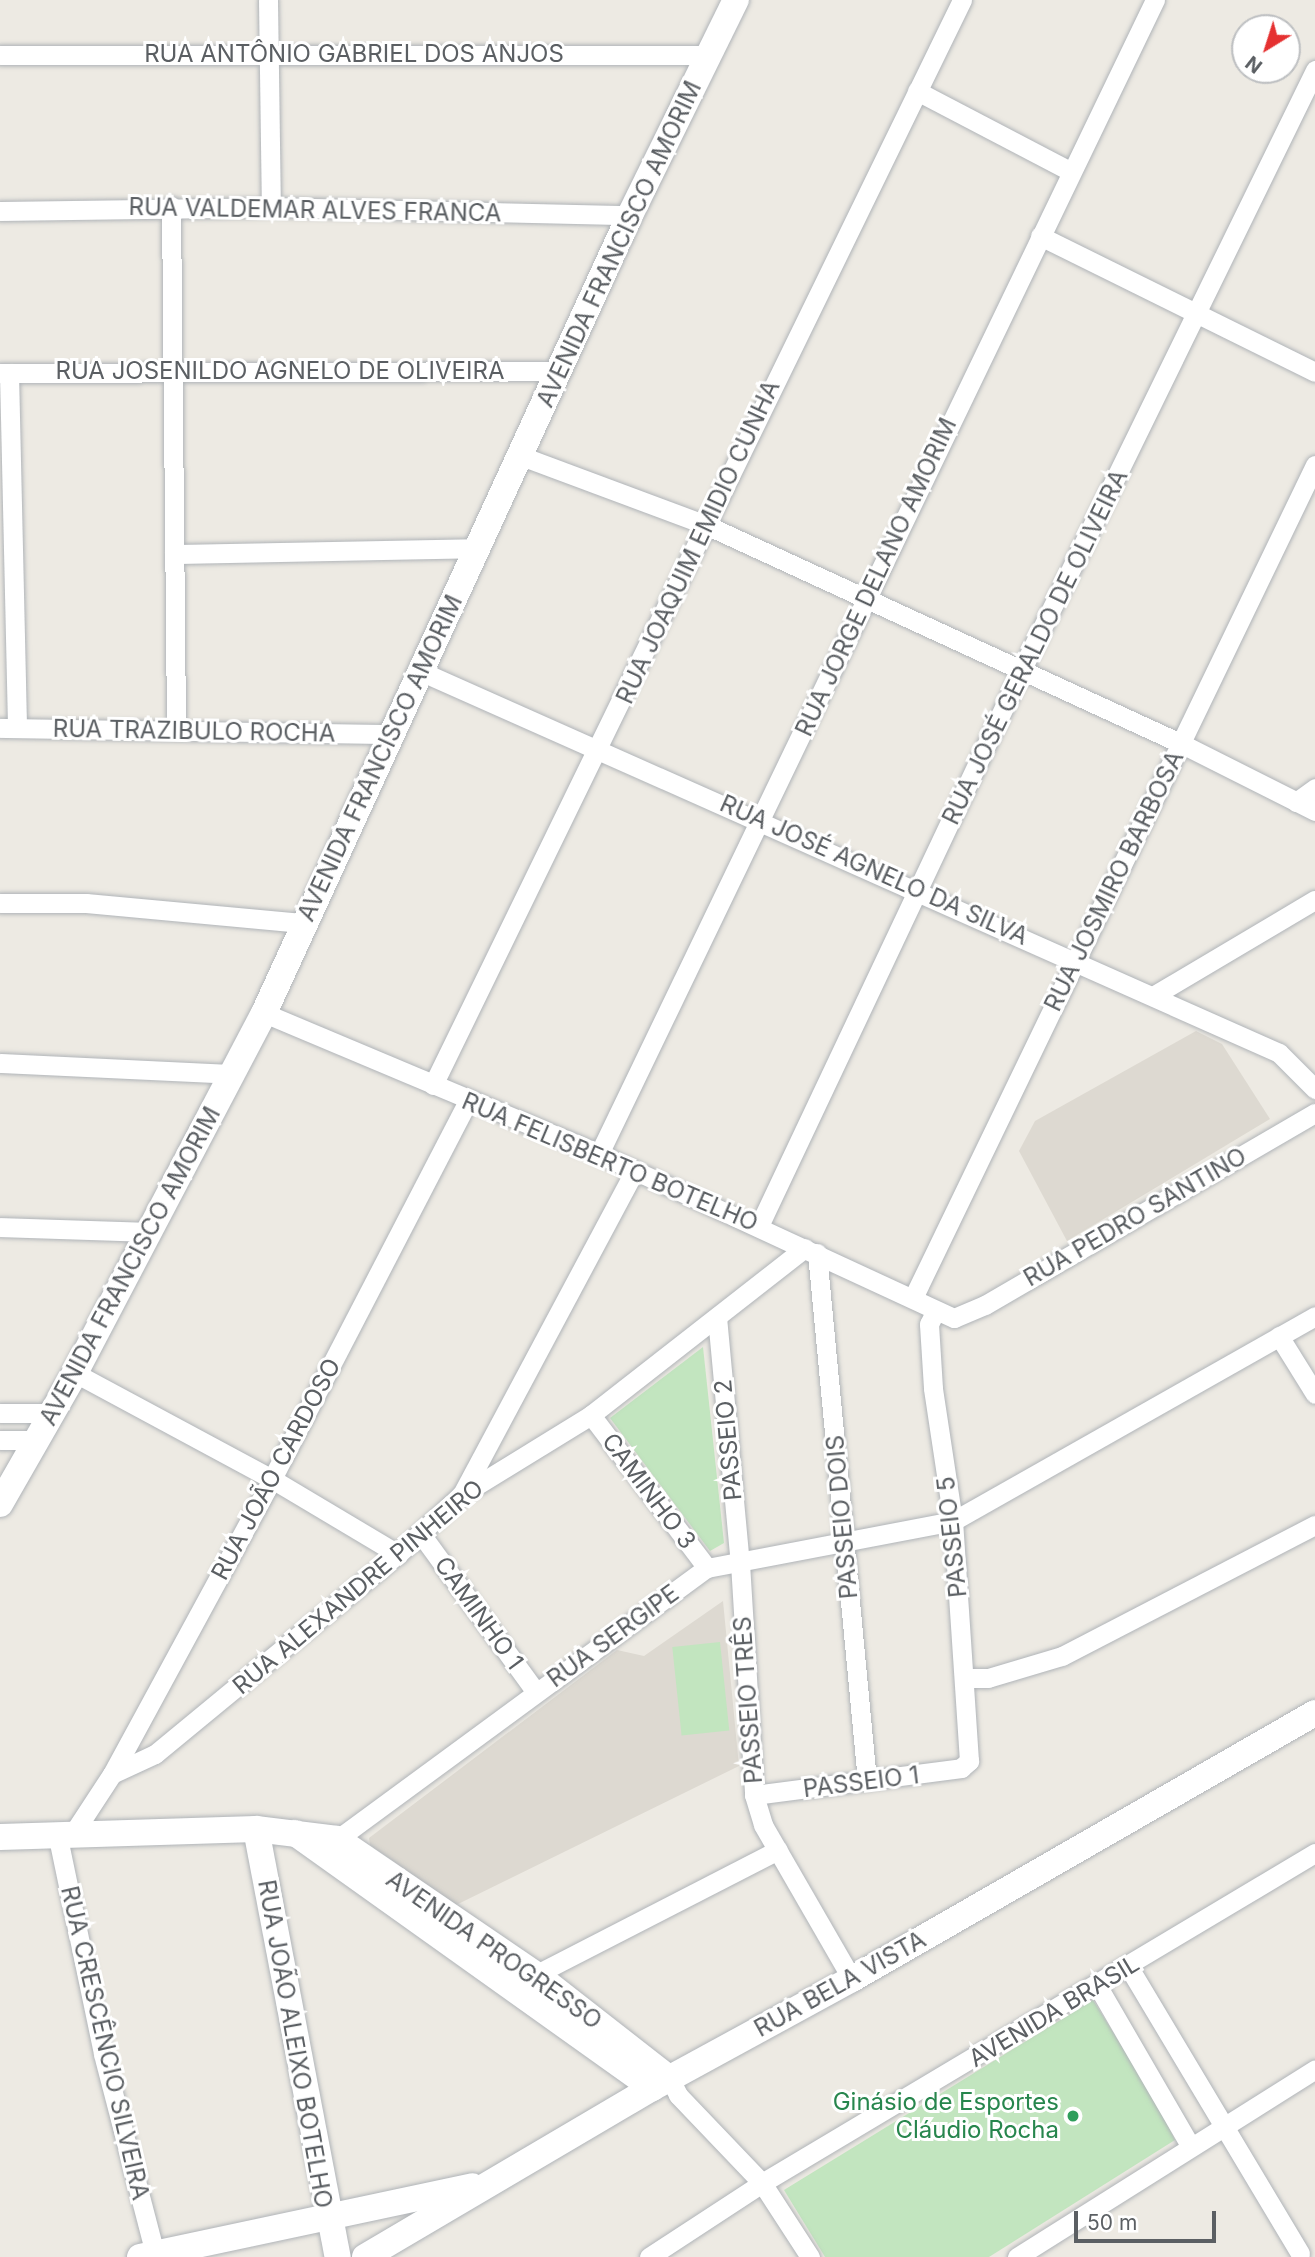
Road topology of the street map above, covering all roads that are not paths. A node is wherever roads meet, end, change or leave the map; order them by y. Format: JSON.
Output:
{"nodes":[{"id":1,"x":268,"y":0,"type":"edge"},
{"id":2,"x":736,"y":0,"type":"edge"},
{"id":3,"x":962,"y":0,"type":"edge"},
{"id":4,"x":1155,"y":0,"type":"edge"},
{"id":5,"x":268,"y":53,"type":"junction"},
{"id":6,"x":0,"y":55,"type":"edge"},
{"id":7,"x":708,"y":55,"type":"junction"},
{"id":8,"x":1315,"y":70,"type":"edge"},
{"id":9,"x":917,"y":91,"type":"junction"},
{"id":10,"x":1070,"y":172,"type":"junction"},
{"id":11,"x":171,"y":206,"type":"junction"},
{"id":12,"x":271,"y":206,"type":"junction"},
{"id":13,"x":0,"y":211,"type":"edge"},
{"id":14,"x":630,"y":215,"type":"junction"},
{"id":15,"x":1040,"y":236,"type":"junction"},
{"id":16,"x":1199,"y":314,"type":"junction"},
{"id":17,"x":170,"y":370,"type":"junction"},
{"id":18,"x":560,"y":371,"type":"junction"},
{"id":19,"x":1315,"y":372,"type":"edge"},
{"id":20,"x":5,"y":373,"type":"edge"},
{"id":21,"x":521,"y":456,"type":"junction"},
{"id":22,"x":1315,"y":465,"type":"edge"},
{"id":23,"x":704,"y":524,"type":"junction"},
{"id":24,"x":477,"y":548,"type":"junction"},
{"id":25,"x":174,"y":554,"type":"junction"},
{"id":26,"x":864,"y":596,"type":"junction"},
{"id":27,"x":1021,"y":669,"type":"junction"},
{"id":28,"x":420,"y":671,"type":"junction"},
{"id":29,"x":8,"y":728,"type":"edge"},
{"id":30,"x":176,"y":729,"type":"junction"},
{"id":31,"x":389,"y":734,"type":"junction"},
{"id":32,"x":1182,"y":744,"type":"junction"},
{"id":33,"x":600,"y":748,"type":"junction"},
{"id":34,"x":1315,"y":788,"type":"edge"},
{"id":35,"x":1296,"y":802,"type":"junction"},
{"id":36,"x":1315,"y":811,"type":"edge"},
{"id":37,"x":762,"y":821,"type":"junction"},
{"id":38,"x":919,"y":890,"type":"junction"},
{"id":39,"x":1315,"y":900,"type":"edge"},
{"id":40,"x":0,"y":903,"type":"edge"},
{"id":41,"x":302,"y":923,"type":"junction"},
{"id":42,"x":1075,"y":959,"type":"junction"},
{"id":43,"x":1153,"y":996,"type":"junction"},
{"id":44,"x":264,"y":1013,"type":"junction"},
{"id":45,"x":0,"y":1063,"type":"edge"},
{"id":46,"x":232,"y":1074,"type":"junction"},
{"id":47,"x":433,"y":1085,"type":"junction"},
{"id":48,"x":1315,"y":1089,"type":"edge"},
{"id":49,"x":468,"y":1101,"type":"junction"},
{"id":50,"x":1315,"y":1113,"type":"edge"},
{"id":51,"x":599,"y":1154,"type":"junction"},
{"id":52,"x":635,"y":1170,"type":"junction"},
{"id":53,"x":759,"y":1226,"type":"junction"},
{"id":54,"x":0,"y":1227,"type":"edge"},
{"id":55,"x":149,"y":1232,"type":"junction"},
{"id":56,"x":811,"y":1250,"type":"junction"},
{"id":57,"x":914,"y":1298,"type":"junction"},
{"id":58,"x":944,"y":1315,"type":"junction"},
{"id":59,"x":1315,"y":1316,"type":"edge"},
{"id":60,"x":717,"y":1317,"type":"junction"},
{"id":61,"x":1279,"y":1336,"type":"junction"},
{"id":62,"x":75,"y":1373,"type":"junction"},
{"id":63,"x":1315,"y":1394,"type":"edge"},
{"id":64,"x":0,"y":1413,"type":"edge"},
{"id":65,"x":52,"y":1413,"type":"junction"},
{"id":66,"x":591,"y":1415,"type":"junction"},
{"id":67,"x":0,"y":1440,"type":"edge"},
{"id":68,"x":37,"y":1440,"type":"junction"},
{"id":69,"x":272,"y":1479,"type":"junction"},
{"id":70,"x":461,"y":1494,"type":"junction"},
{"id":71,"x":0,"y":1504,"type":"edge"},
{"id":72,"x":953,"y":1521,"type":"junction"},
{"id":73,"x":1315,"y":1525,"type":"edge"},
{"id":74,"x":421,"y":1534,"type":"junction"},
{"id":75,"x":844,"y":1544,"type":"junction"},
{"id":76,"x":398,"y":1554,"type":"junction"},
{"id":77,"x":740,"y":1563,"type":"junction"},
{"id":78,"x":707,"y":1568,"type":"junction"},
{"id":79,"x":965,"y":1678,"type":"junction"},
{"id":80,"x":536,"y":1692,"type":"junction"},
{"id":81,"x":1315,"y":1713,"type":"edge"},
{"id":82,"x":967,"y":1764,"type":"joint"},
{"id":83,"x":112,"y":1774,"type":"junction"},
{"id":84,"x":867,"y":1782,"type":"junction"},
{"id":85,"x":754,"y":1796,"type":"junction"},
{"id":86,"x":256,"y":1829,"type":"junction"},
{"id":87,"x":66,"y":1833,"type":"junction"},
{"id":88,"x":0,"y":1837,"type":"edge"},
{"id":89,"x":327,"y":1846,"type":"junction"},
{"id":90,"x":778,"y":1850,"type":"junction"},
{"id":91,"x":1315,"y":1853,"type":"edge"},
{"id":92,"x":1128,"y":1966,"type":"junction"},
{"id":93,"x":538,"y":1976,"type":"junction"},
{"id":94,"x":852,"y":1979,"type":"junction"},
{"id":95,"x":1097,"y":1985,"type":"junction"},
{"id":96,"x":504,"y":1986,"type":"junction"},
{"id":97,"x":1315,"y":2069,"type":"edge"},
{"id":98,"x":667,"y":2087,"type":"junction"},
{"id":99,"x":1222,"y":2126,"type":"junction"},
{"id":100,"x":1191,"y":2147,"type":"junction"},
{"id":101,"x":495,"y":2181,"type":"junction"},
{"id":102,"x":762,"y":2183,"type":"junction"},
{"id":103,"x":326,"y":2214,"type":"junction"},
{"id":104,"x":1303,"y":2252,"type":"edge"},
{"id":105,"x":147,"y":2255,"type":"edge"},
{"id":106,"x":338,"y":2257,"type":"edge"},
{"id":107,"x":365,"y":2257,"type":"edge"},
{"id":108,"x":649,"y":2257,"type":"edge"},
{"id":109,"x":810,"y":2257,"type":"edge"},
{"id":110,"x":1017,"y":2257,"type":"edge"}],
"edges":[{"from":1,"to":5,"type":"street"},
{"from":2,"to":7,"type":"street","name":"AVENIDA FRANCISCO AMORIM"},
{"from":3,"to":9,"type":"street","name":"RUA JOAQUIM EMIDIO CUNHA"},
{"from":4,"to":10,"type":"street","name":"RUA JORGE DELANO AMORIM"},
{"from":5,"to":6,"type":"street","name":"RUA ANTÔNIO GABRIEL DOS ANJOS"},
{"from":5,"to":7,"type":"street","name":"RUA ANTÔNIO GABRIEL DOS ANJOS"},
{"from":5,"to":12,"type":"street"},
{"from":7,"to":14,"type":"street","name":"AVENIDA FRANCISCO AMORIM"},
{"from":8,"to":16,"type":"street","name":"RUA JOSÉ GERALDO DE OLIVEIRA"},
{"from":9,"to":10,"type":"street"},
{"from":9,"to":23,"type":"street","name":"RUA JOAQUIM EMIDIO CUNHA"},
{"from":10,"to":15,"type":"street","name":"RUA JORGE DELANO AMORIM"},
{"from":11,"to":12,"type":"street","name":"RUA VALDEMAR ALVES FRANCA"},
{"from":11,"to":13,"type":"street","name":"RUA VALDEMAR ALVES FRANCA"},
{"from":11,"to":17,"type":"street"},
{"from":12,"to":14,"type":"street","name":"RUA VALDEMAR ALVES FRANCA"},
{"from":14,"to":18,"type":"street","name":"AVENIDA FRANCISCO AMORIM"},
{"from":15,"to":16,"type":"street"},
{"from":15,"to":26,"type":"street","name":"RUA JORGE DELANO AMORIM"},
{"from":16,"to":19,"type":"street"},
{"from":16,"to":27,"type":"street","name":"RUA JOSÉ GERALDO DE OLIVEIRA"},
{"from":17,"to":18,"type":"street","name":"RUA JOSENILDO AGNELO DE OLIVEIRA"},
{"from":17,"to":20,"type":"street","name":"RUA JOSENILDO AGNELO DE OLIVEIRA"},
{"from":17,"to":25,"type":"street"},
{"from":18,"to":21,"type":"street","name":"AVENIDA FRANCISCO AMORIM"},
{"from":20,"to":29,"type":"street"},
{"from":21,"to":23,"type":"street"},
{"from":21,"to":24,"type":"street","name":"AVENIDA FRANCISCO AMORIM"},
{"from":22,"to":32,"type":"street","name":"RUA JOSMIRO BARBOSA"},
{"from":23,"to":26,"type":"street"},
{"from":23,"to":33,"type":"street","name":"RUA JOAQUIM EMIDIO CUNHA"},
{"from":24,"to":25,"type":"street"},
{"from":24,"to":28,"type":"street","name":"AVENIDA FRANCISCO AMORIM"},
{"from":25,"to":30,"type":"street"},
{"from":26,"to":27,"type":"street"},
{"from":26,"to":37,"type":"street","name":"RUA JORGE DELANO AMORIM"},
{"from":27,"to":32,"type":"street"},
{"from":27,"to":38,"type":"street","name":"RUA JOSÉ GERALDO DE OLIVEIRA"},
{"from":28,"to":31,"type":"street","name":"AVENIDA FRANCISCO AMORIM"},
{"from":28,"to":33,"type":"street","name":"RUA JOSÉ AGNELO DA SILVA"},
{"from":29,"to":30,"type":"street","name":"RUA TRAZIBULO ROCHA"},
{"from":30,"to":31,"type":"street","name":"RUA TRAZIBULO ROCHA"},
{"from":31,"to":41,"type":"street","name":"AVENIDA FRANCISCO AMORIM"},
{"from":32,"to":35,"type":"street"},
{"from":32,"to":42,"type":"street","name":"RUA JOSMIRO BARBOSA"},
{"from":33,"to":37,"type":"street","name":"RUA JOSÉ AGNELO DA SILVA"},
{"from":33,"to":47,"type":"street","name":"RUA JOAQUIM EMIDIO CUNHA"},
{"from":34,"to":35,"type":"street"},
{"from":35,"to":36,"type":"street"},
{"from":37,"to":38,"type":"street","name":"RUA JOSÉ AGNELO DA SILVA"},
{"from":37,"to":51,"type":"street","name":"RUA JORGE DELANO AMORIM"},
{"from":38,"to":42,"type":"street","name":"RUA JOSÉ AGNELO DA SILVA"},
{"from":38,"to":53,"type":"street","name":"RUA JOSÉ GERALDO DE OLIVEIRA"},
{"from":39,"to":43,"type":"street"},
{"from":40,"to":41,"type":"street"},
{"from":41,"to":44,"type":"street","name":"AVENIDA FRANCISCO AMORIM"},
{"from":42,"to":43,"type":"street","name":"RUA JOSÉ AGNELO DA SILVA"},
{"from":42,"to":57,"type":"street","name":"RUA JOSMIRO BARBOSA"},
{"from":43,"to":48,"type":"street","name":"RUA JOSÉ AGNELO DA SILVA"},
{"from":44,"to":46,"type":"street","name":"AVENIDA FRANCISCO AMORIM"},
{"from":44,"to":47,"type":"street","name":"RUA FELISBERTO BOTELHO"},
{"from":45,"to":46,"type":"street"},
{"from":46,"to":55,"type":"street","name":"AVENIDA FRANCISCO AMORIM"},
{"from":47,"to":49,"type":"street","name":"RUA FELISBERTO BOTELHO"},
{"from":49,"to":51,"type":"street","name":"RUA FELISBERTO BOTELHO"},
{"from":49,"to":69,"type":"street","name":"RUA JOÃO CARDOSO"},
{"from":50,"to":58,"type":"street","name":"RUA PEDRO SANTINO"},
{"from":51,"to":52,"type":"street","name":"RUA FELISBERTO BOTELHO"},
{"from":52,"to":53,"type":"street","name":"RUA FELISBERTO BOTELHO"},
{"from":52,"to":70,"type":"street"},
{"from":53,"to":56,"type":"street","name":"RUA FELISBERTO BOTELHO"},
{"from":54,"to":55,"type":"street"},
{"from":55,"to":62,"type":"street","name":"AVENIDA FRANCISCO AMORIM"},
{"from":56,"to":57,"type":"street","name":"RUA FELISBERTO BOTELHO"},
{"from":56,"to":60,"type":"street","name":"RUA ALEXANDRE PINHEIRO"},
{"from":56,"to":75,"type":"street","name":"PASSEIO DOIS"},
{"from":57,"to":58,"type":"street","name":"RUA FELISBERTO BOTELHO"},
{"from":58,"to":72,"type":"street","name":"PASSEIO 5"},
{"from":59,"to":61,"type":"street","name":"RUA SERGIPE"},
{"from":60,"to":66,"type":"street","name":"RUA ALEXANDRE PINHEIRO"},
{"from":60,"to":77,"type":"street","name":"PASSEIO 2"},
{"from":61,"to":63,"type":"street"},
{"from":61,"to":72,"type":"street","name":"RUA SERGIPE"},
{"from":62,"to":65,"type":"street","name":"AVENIDA FRANCISCO AMORIM"},
{"from":62,"to":69,"type":"street"},
{"from":64,"to":65,"type":"street"},
{"from":65,"to":68,"type":"street","name":"AVENIDA FRANCISCO AMORIM"},
{"from":66,"to":70,"type":"street","name":"RUA ALEXANDRE PINHEIRO"},
{"from":66,"to":78,"type":"street","name":"CAMINHO 3"},
{"from":67,"to":68,"type":"street"},
{"from":68,"to":71,"type":"street","name":"AVENIDA FRANCISCO AMORIM"},
{"from":69,"to":76,"type":"street"},
{"from":69,"to":83,"type":"street","name":"RUA JOÃO CARDOSO"},
{"from":70,"to":74,"type":"street","name":"RUA ALEXANDRE PINHEIRO"},
{"from":72,"to":75,"type":"street","name":"RUA SERGIPE"},
{"from":72,"to":79,"type":"street","name":"PASSEIO 5"},
{"from":73,"to":79,"type":"street"},
{"from":74,"to":76,"type":"street","name":"RUA ALEXANDRE PINHEIRO"},
{"from":74,"to":80,"type":"street","name":"CAMINHO 1"},
{"from":75,"to":77,"type":"street","name":"RUA SERGIPE"},
{"from":75,"to":84,"type":"street","name":"PASSEIO DOIS"},
{"from":76,"to":83,"type":"street","name":"RUA ALEXANDRE PINHEIRO"},
{"from":77,"to":78,"type":"street","name":"RUA SERGIPE"},
{"from":77,"to":85,"type":"street","name":"PASSEIO TRÊS"},
{"from":78,"to":80,"type":"street","name":"RUA SERGIPE"},
{"from":79,"to":82,"type":"street","name":"PASSEIO 5"},
{"from":80,"to":89,"type":"street","name":"RUA SERGIPE"},
{"from":81,"to":94,"type":"street","name":"RUA BELA VISTA"},
{"from":82,"to":84,"type":"street","name":"PASSEIO 1"},
{"from":83,"to":87,"type":"street","name":"RUA JOÃO CARDOSO"},
{"from":84,"to":85,"type":"street","name":"PASSEIO 1"},
{"from":85,"to":90,"type":"street","name":"PASSEIO TRÊS"},
{"from":86,"to":87,"type":"street","name":"AVENIDA PROGRESSO"},
{"from":86,"to":89,"type":"street","name":"AVENIDA PROGRESSO"},
{"from":86,"to":103,"type":"street","name":"RUA JOÃO ALEIXO BOTELHO"},
{"from":87,"to":88,"type":"street","name":"AVENIDA PROGRESSO"},
{"from":87,"to":105,"type":"street","name":"RUA CRESCÊNCIO SILVEIRA"},
{"from":89,"to":93,"type":"street","name":"AVENIDA PROGRESSO"},
{"from":89,"to":96,"type":"street","name":"AVENIDA PROGRESSO"},
{"from":90,"to":93,"type":"street"},
{"from":90,"to":94,"type":"street","name":"PASSEIO TRÊS"},
{"from":91,"to":92,"type":"street","name":"AVENIDA BRASIL"},
{"from":92,"to":95,"type":"street","name":"AVENIDA BRASIL"},
{"from":92,"to":99,"type":"street"},
{"from":93,"to":96,"type":"street"},
{"from":93,"to":98,"type":"street","name":"AVENIDA PROGRESSO"},
{"from":94,"to":98,"type":"street","name":"RUA BELA VISTA"},
{"from":95,"to":100,"type":"street"},
{"from":95,"to":102,"type":"street","name":"AVENIDA BRASIL"},
{"from":96,"to":98,"type":"street","name":"AVENIDA PROGRESSO"},
{"from":97,"to":99,"type":"street"},
{"from":98,"to":101,"type":"street","name":"RUA BELA VISTA"},
{"from":98,"to":102,"type":"street","name":"AVENIDA PROGRESSO"},
{"from":99,"to":100,"type":"street"},
{"from":99,"to":104,"type":"street"},
{"from":100,"to":110,"type":"street"},
{"from":101,"to":103,"type":"street"},
{"from":101,"to":107,"type":"street","name":"RUA BELA VISTA"},
{"from":102,"to":108,"type":"street","name":"AVENIDA BRASIL"},
{"from":102,"to":109,"type":"street","name":"AVENIDA PROGRESSO"},
{"from":103,"to":105,"type":"street"},
{"from":103,"to":106,"type":"street","name":"RUA JOÃO ALEIXO BOTELHO"}]}
